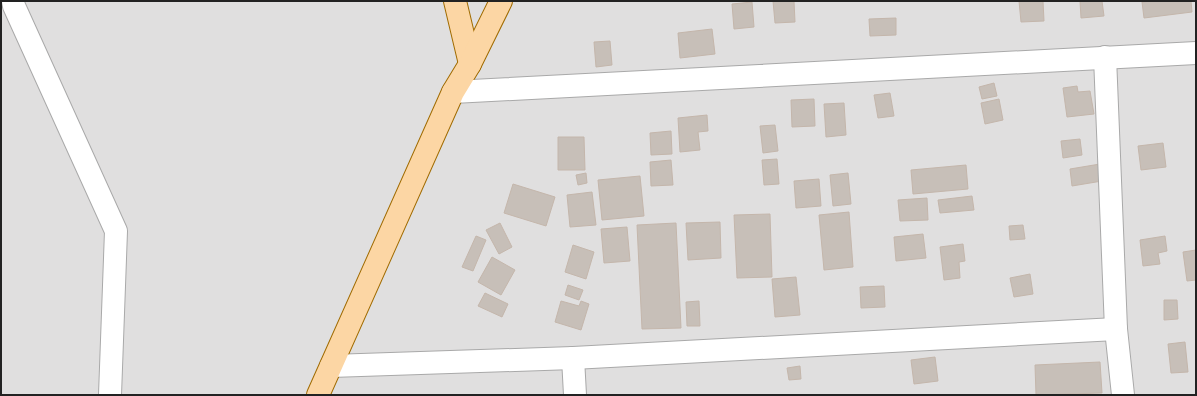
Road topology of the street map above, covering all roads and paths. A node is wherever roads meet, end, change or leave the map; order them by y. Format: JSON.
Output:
{"nodes":[{"id":1,"x":13,"y":1,"type":"edge"},
{"id":2,"x":455,"y":1,"type":"edge"},
{"id":3,"x":501,"y":1,"type":"edge"},
{"id":4,"x":1196,"y":53,"type":"edge"},
{"id":5,"x":1105,"y":57,"type":"junction"},
{"id":6,"x":470,"y":64,"type":"junction"},
{"id":7,"x":453,"y":92,"type":"junction"},
{"id":8,"x":1116,"y":328,"type":"junction"},
{"id":9,"x":573,"y":358,"type":"junction"},
{"id":10,"x":331,"y":366,"type":"junction"},
{"id":11,"x":110,"y":395,"type":"edge"},
{"id":12,"x":318,"y":395,"type":"edge"},
{"id":13,"x":575,"y":395,"type":"edge"},
{"id":14,"x":1123,"y":395,"type":"edge"}],
"edges":[{"from":1,"to":11,"type":"street"},
{"from":2,"to":6,"type":"main road"},
{"from":3,"to":6,"type":"main road"},
{"from":4,"to":5,"type":"street"},
{"from":5,"to":7,"type":"street"},
{"from":5,"to":8,"type":"street"},
{"from":6,"to":7,"type":"main road"},
{"from":7,"to":10,"type":"main road"},
{"from":8,"to":9,"type":"street"},
{"from":8,"to":14,"type":"street"},
{"from":9,"to":10,"type":"street"},
{"from":9,"to":13,"type":"street"},
{"from":10,"to":12,"type":"main road"}]}
